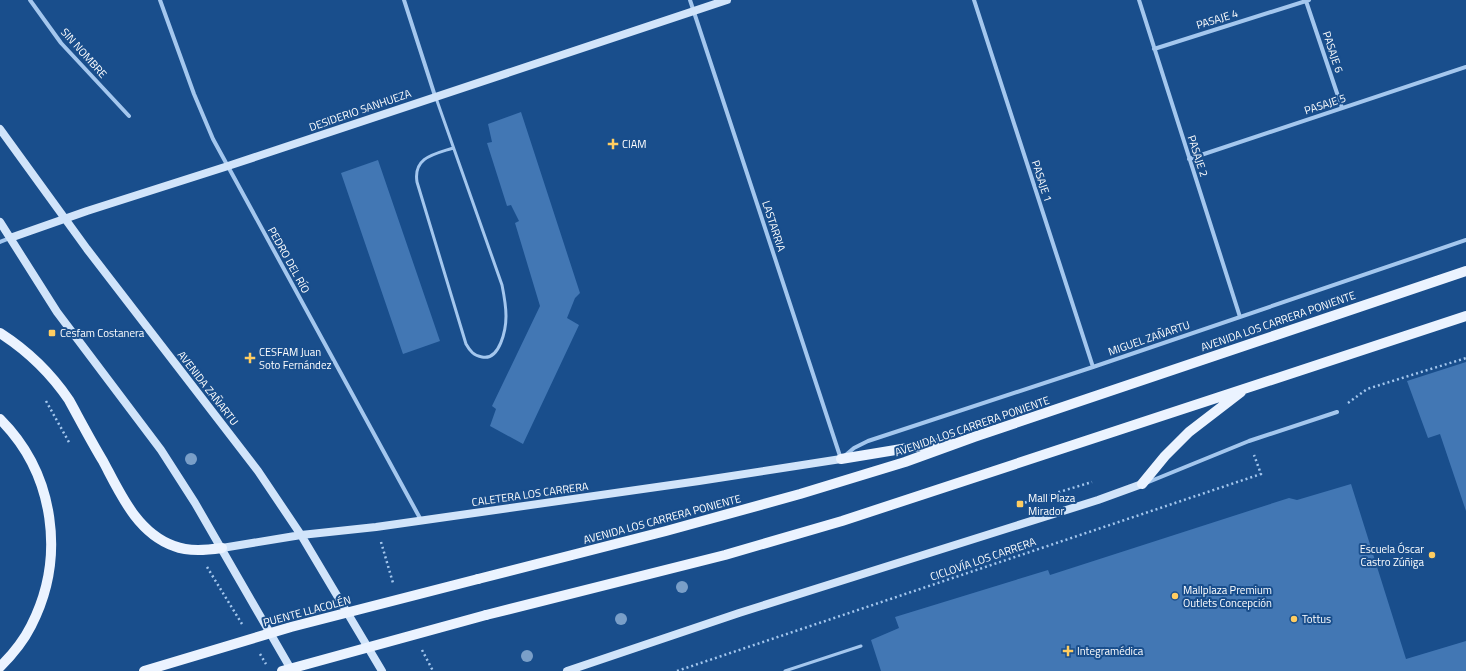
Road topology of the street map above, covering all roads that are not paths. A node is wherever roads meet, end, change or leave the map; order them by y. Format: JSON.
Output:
{"nodes":[{"id":1,"x":30,"y":0,"type":"edge"},
{"id":2,"x":160,"y":0,"type":"edge"},
{"id":3,"x":404,"y":0,"type":"edge"},
{"id":4,"x":690,"y":0,"type":"edge"},
{"id":5,"x":727,"y":0,"type":"edge"},
{"id":6,"x":974,"y":0,"type":"edge"},
{"id":7,"x":1139,"y":0,"type":"edge"},
{"id":8,"x":1308,"y":0,"type":"edge"},
{"id":9,"x":694,"y":11,"type":"junction"},
{"id":10,"x":1154,"y":49,"type":"junction"},
{"id":11,"x":1466,"y":67,"type":"edge"},
{"id":12,"x":435,"y":96,"type":"junction"},
{"id":13,"x":1342,"y":108,"type":"junction"},
{"id":14,"x":129,"y":116,"type":"dead end"},
{"id":15,"x":0,"y":129,"type":"edge"},
{"id":16,"x":453,"y":148,"type":"junction"},
{"id":17,"x":1190,"y":159,"type":"junction"},
{"id":18,"x":228,"y":166,"type":"junction"},
{"id":19,"x":65,"y":219,"type":"junction"},
{"id":20,"x":0,"y":222,"type":"edge"},
{"id":21,"x":10,"y":238,"type":"junction"},
{"id":22,"x":1466,"y":240,"type":"edge"},
{"id":23,"x":0,"y":242,"type":"edge"},
{"id":24,"x":1466,"y":271,"type":"edge"},
{"id":25,"x":1466,"y":316,"type":"edge"},
{"id":26,"x":1240,"y":317,"type":"junction"},
{"id":27,"x":0,"y":334,"type":"edge"},
{"id":28,"x":1093,"y":367,"type":"junction"},
{"id":29,"x":1249,"y":387,"type":"junction"},
{"id":30,"x":1337,"y":412,"type":"road end"},
{"id":31,"x":0,"y":419,"type":"edge"},
{"id":32,"x":974,"y":437,"type":"junction"},
{"id":33,"x":841,"y":458,"type":"junction"},
{"id":34,"x":1142,"y":484,"type":"junction"},
{"id":35,"x":421,"y":520,"type":"junction"},
{"id":36,"x":300,"y":535,"type":"junction"},
{"id":37,"x":222,"y":548,"type":"junction"},
{"id":38,"x":478,"y":579,"type":"joint"},
{"id":39,"x":861,"y":646,"type":"dead end"},
{"id":40,"x":0,"y":667,"type":"edge"},
{"id":41,"x":144,"y":671,"type":"edge"},
{"id":42,"x":282,"y":671,"type":"edge"},
{"id":43,"x":292,"y":671,"type":"edge"},
{"id":44,"x":382,"y":671,"type":"edge"},
{"id":45,"x":567,"y":671,"type":"edge"},
{"id":46,"x":785,"y":671,"type":"edge"}],
"edges":[{"from":1,"to":14,"type":"street","name":"SIN NOMBRE"},
{"from":2,"to":18,"type":"street","name":"PEDRO DEL RÍO"},
{"from":3,"to":12,"type":"street"},
{"from":4,"to":9,"type":"street","name":"LASTARRIA"},
{"from":5,"to":9,"type":"street","name":"DESIDERIO SANHUEZA"},
{"from":6,"to":28,"type":"street","name":"PASAJE 1"},
{"from":7,"to":10,"type":"street","name":"PASAJE 2"},
{"from":8,"to":10,"type":"street","name":"PASAJE 4"},
{"from":8,"to":13,"type":"street","name":"PASAJE 6"},
{"from":9,"to":12,"type":"street","name":"DESIDERIO SANHUEZA"},
{"from":9,"to":33,"type":"street","name":"LASTARRIA"},
{"from":10,"to":17,"type":"street","name":"PASAJE 2"},
{"from":11,"to":13,"type":"street","name":"PASAJE 5"},
{"from":12,"to":16,"type":"lane"},
{"from":12,"to":18,"type":"street","name":"DESIDERIO SANHUEZA"},
{"from":13,"to":17,"type":"street","name":"PASAJE 5"},
{"from":15,"to":19,"type":"street","name":"AVENIDA ZAÑARTU"},
{"from":16,"to":16,"type":"lane"},
{"from":17,"to":26,"type":"street","name":"PASAJE 2"},
{"from":18,"to":19,"type":"street","name":"DESIDERIO SANHUEZA"},
{"from":18,"to":35,"type":"street","name":"PEDRO DEL RÍO"},
{"from":19,"to":21,"type":"street","name":"DESIDERIO SANHUEZA"},
{"from":19,"to":36,"type":"street","name":"AVENIDA ZAÑARTU"},
{"from":20,"to":21,"type":"street"},
{"from":21,"to":23,"type":"street","name":"DESIDERIO SANHUEZA"},
{"from":21,"to":37,"type":"street"},
{"from":22,"to":26,"type":"street","name":"MIGUEL ZAÑARTU"},
{"from":24,"to":32,"type":"main road","name":"AVENIDA LOS CARRERA PONIENTE"},
{"from":25,"to":29,"type":"main road"},
{"from":26,"to":28,"type":"street","name":"MIGUEL ZAÑARTU"},
{"from":27,"to":37,"type":"main road"},
{"from":28,"to":33,"type":"street","name":"MIGUEL ZAÑARTU"},
{"from":29,"to":34,"type":"main road"},
{"from":29,"to":42,"type":"main road","bridge":true},
{"from":30,"to":34,"type":"street"},
{"from":31,"to":40,"type":"main road"},
{"from":32,"to":33,"type":"main road"},
{"from":32,"to":38,"type":"main road","name":"AVENIDA LOS CARRERA PONIENTE"},
{"from":33,"to":35,"type":"street","name":"CALETERA LOS CARRERA"},
{"from":34,"to":45,"type":"street"},
{"from":35,"to":36,"type":"street","name":"CALETERA LOS CARRERA"},
{"from":36,"to":37,"type":"street","name":"CALETERA LOS CARRERA"},
{"from":36,"to":44,"type":"street","name":"AVENIDA ZAÑARTU"},
{"from":37,"to":43,"type":"street"},
{"from":38,"to":41,"type":"main road","name":"PUENTE LLACOLÉN","bridge":true},
{"from":39,"to":46,"type":"lane"}]}
